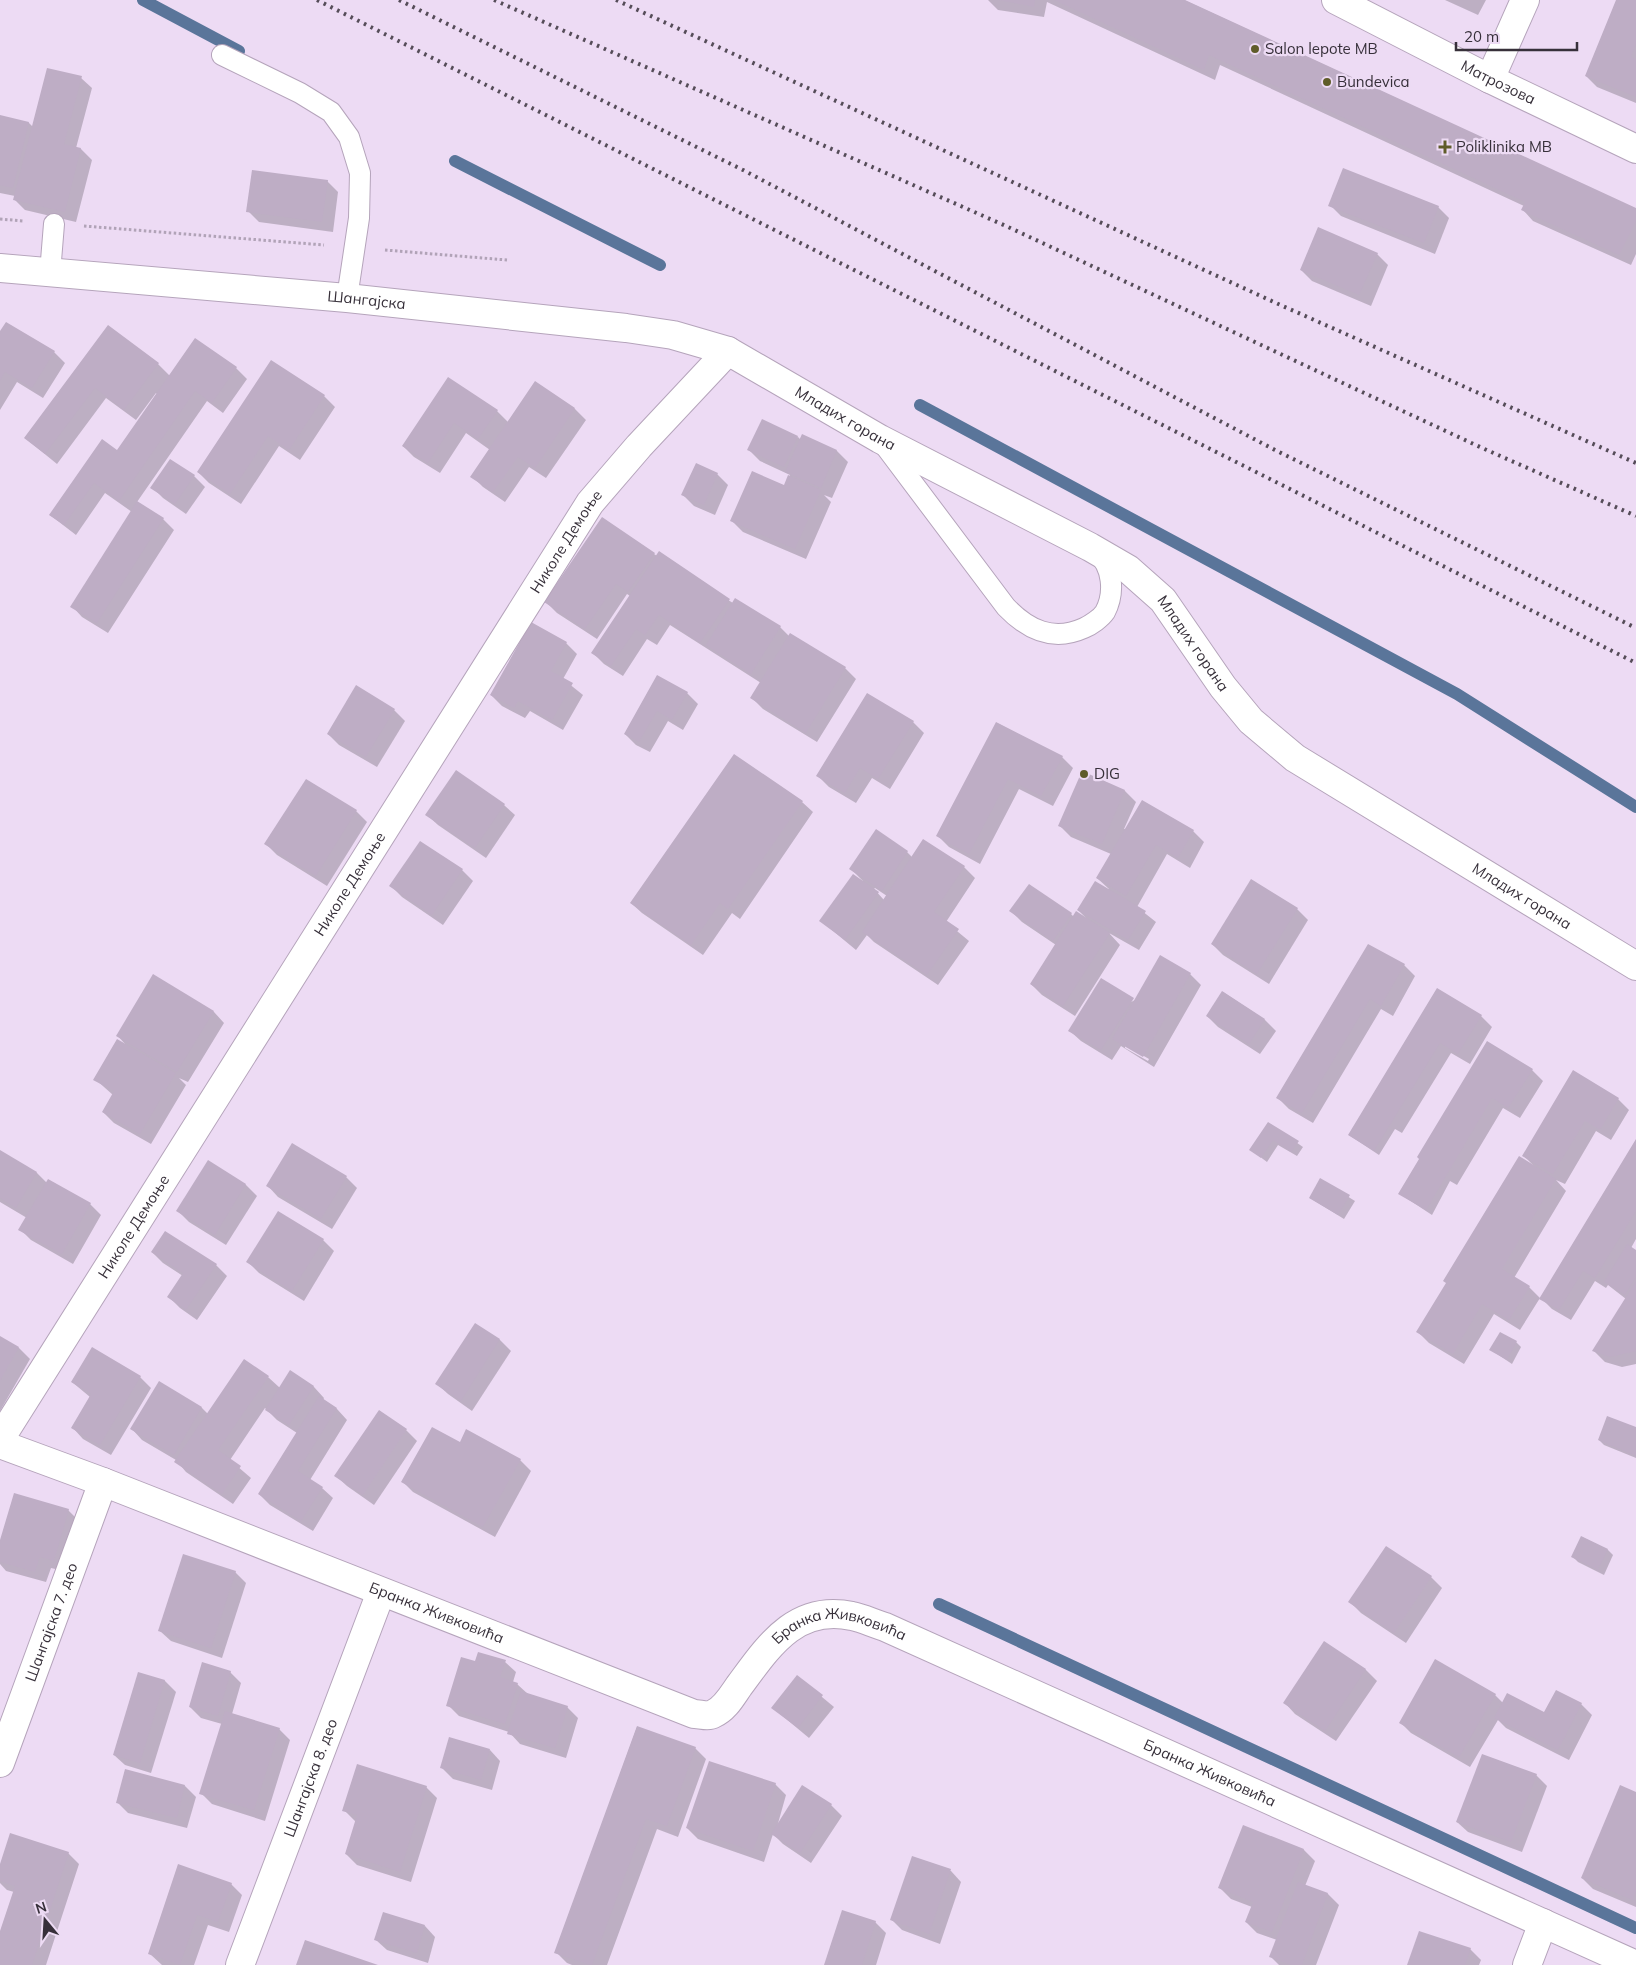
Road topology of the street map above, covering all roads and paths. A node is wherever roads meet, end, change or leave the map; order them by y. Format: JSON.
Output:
{"nodes":[{"id":1,"x":1336,"y":0,"type":"edge"},
{"id":2,"x":1525,"y":0,"type":"edge"},
{"id":3,"x":222,"y":55,"type":"dead end"},
{"id":4,"x":1490,"y":79,"type":"junction"},
{"id":5,"x":1636,"y":150,"type":"edge"},
{"id":6,"x":0,"y":219,"type":"edge"},
{"id":7,"x":54,"y":224,"type":"junction"},
{"id":8,"x":355,"y":248,"type":"junction"},
{"id":9,"x":507,"y":260,"type":"dead end"},
{"id":10,"x":0,"y":268,"type":"edge"},
{"id":11,"x":50,"y":273,"type":"junction"},
{"id":12,"x":346,"y":298,"type":"junction"},
{"id":13,"x":728,"y":351,"type":"junction"},
{"id":14,"x":880,"y":439,"type":"junction"},
{"id":15,"x":1090,"y":547,"type":"junction"},
{"id":16,"x":1636,"y":966,"type":"edge"},
{"id":17,"x":0,"y":1439,"type":"edge"},
{"id":18,"x":0,"y":1444,"type":"edge"},
{"id":19,"x":103,"y":1482,"type":"junction"},
{"id":20,"x":381,"y":1592,"type":"junction"},
{"id":21,"x":0,"y":1763,"type":"edge"},
{"id":22,"x":1543,"y":1923,"type":"junction"},
{"id":23,"x":240,"y":1965,"type":"edge"},
{"id":24,"x":1527,"y":1965,"type":"edge"},
{"id":25,"x":1636,"y":1965,"type":"edge"}],
"edges":[{"from":1,"to":4,"type":"street","name":"Матрозова"},
{"from":2,"to":4,"type":"street"},
{"from":3,"to":8,"type":"lane"},
{"from":4,"to":5,"type":"street","name":"Матрозова"},
{"from":6,"to":7,"type":"path"},
{"from":7,"to":8,"type":"path"},
{"from":7,"to":11,"type":"lane"},
{"from":8,"to":9,"type":"path"},
{"from":8,"to":12,"type":"lane"},
{"from":10,"to":11,"type":"street","name":"Шангајска"},
{"from":11,"to":12,"type":"street","name":"Шангајска"},
{"from":12,"to":13,"type":"street","name":"Шангајска"},
{"from":13,"to":14,"type":"street","name":"Младих горана"},
{"from":13,"to":17,"type":"street","name":"Николе Демоње"},
{"from":14,"to":15,"type":"street","name":"Младих горана"},
{"from":14,"to":15,"type":"lane"},
{"from":15,"to":16,"type":"street","name":"Младих горана"},
{"from":18,"to":19,"type":"street","name":"Бранка Живковића"},
{"from":19,"to":20,"type":"street","name":"Бранка Живковића"},
{"from":19,"to":21,"type":"street","name":"Шангајска 7. део"},
{"from":20,"to":22,"type":"street","name":"Бранка Живковића"},
{"from":20,"to":23,"type":"street","name":"Шангајска 8. део"},
{"from":22,"to":24,"type":"street"},
{"from":22,"to":25,"type":"street","name":"Бранка Живковића"}]}
